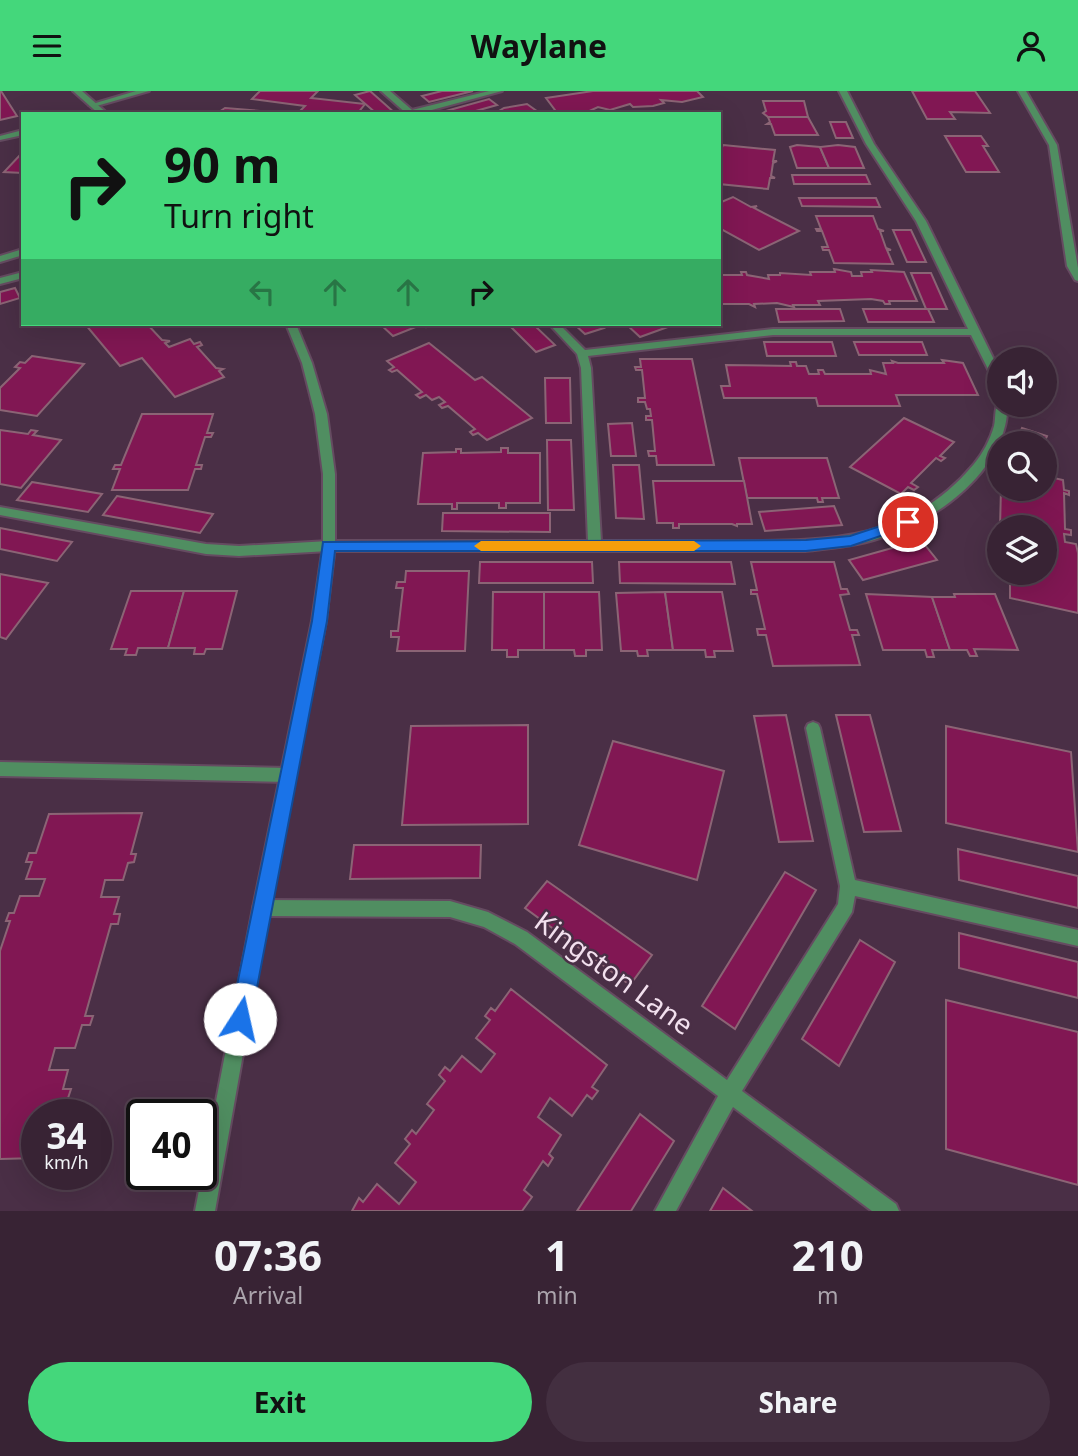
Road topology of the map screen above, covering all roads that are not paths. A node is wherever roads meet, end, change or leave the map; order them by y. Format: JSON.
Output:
{"nodes":[{"id":1,"x":77,"y":91,"type":"edge"},
{"id":2,"x":145,"y":91,"type":"edge"},
{"id":3,"x":385,"y":91,"type":"edge"},
{"id":4,"x":498,"y":91,"type":"edge"},
{"id":5,"x":843,"y":91,"type":"edge"},
{"id":6,"x":1022,"y":91,"type":"edge"},
{"id":7,"x":99,"y":111,"type":"edge"},
{"id":8,"x":410,"y":112,"type":"edge"},
{"id":9,"x":415,"y":112,"type":"edge"},
{"id":10,"x":21,"y":133,"type":"edge"},
{"id":11,"x":0,"y":138,"type":"edge"},
{"id":12,"x":21,"y":253,"type":"edge"},
{"id":13,"x":0,"y":259,"type":"edge"},
{"id":14,"x":21,"y":276,"type":"edge"},
{"id":15,"x":1078,"y":278,"type":"edge"},
{"id":16,"x":0,"y":282,"type":"edge"},
{"id":17,"x":292,"y":326,"type":"edge"},
{"id":18,"x":556,"y":326,"type":"edge"},
{"id":19,"x":976,"y":332,"type":"junction"},
{"id":20,"x":582,"y":353,"type":"junction"},
{"id":21,"x":987,"y":355,"type":"edge"},
{"id":22,"x":1002,"y":417,"type":"edge"},
{"id":23,"x":0,"y":511,"type":"edge"},
{"id":24,"x":328,"y":546,"type":"junction"},
{"id":25,"x":595,"y":546,"type":"junction"},
{"id":26,"x":813,"y":728,"type":"dead end"},
{"id":27,"x":0,"y":769,"type":"edge"},
{"id":28,"x":288,"y":775,"type":"junction"},
{"id":29,"x":848,"y":886,"type":"junction"},
{"id":30,"x":261,"y":908,"type":"junction"},
{"id":31,"x":1078,"y":938,"type":"edge"},
{"id":32,"x":730,"y":1093,"type":"junction"},
{"id":33,"x":877,"y":1207,"type":"edge"},
{"id":34,"x":205,"y":1211,"type":"edge"},
{"id":35,"x":665,"y":1211,"type":"edge"}],
"edges":[{"from":1,"to":7,"type":"street"},
{"from":2,"to":7,"type":"street"},
{"from":3,"to":8,"type":"street"},
{"from":4,"to":9,"type":"street"},
{"from":5,"to":19,"type":"street"},
{"from":6,"to":15,"type":"street"},
{"from":10,"to":11,"type":"street"},
{"from":12,"to":13,"type":"street"},
{"from":14,"to":16,"type":"street"},
{"from":17,"to":24,"type":"street"},
{"from":18,"to":20,"type":"street"},
{"from":19,"to":20,"type":"street"},
{"from":19,"to":21,"type":"street"},
{"from":20,"to":25,"type":"street"},
{"from":22,"to":25,"type":"street"},
{"from":23,"to":24,"type":"street"},
{"from":24,"to":25,"type":"street"},
{"from":24,"to":28,"type":"street"},
{"from":26,"to":29,"type":"street"},
{"from":27,"to":28,"type":"street"},
{"from":28,"to":30,"type":"street"},
{"from":29,"to":31,"type":"street"},
{"from":29,"to":32,"type":"street"},
{"from":30,"to":32,"type":"street","name":"Kingston Lane"},
{"from":30,"to":34,"type":"street"},
{"from":32,"to":33,"type":"street","name":"Kingston Lane"},
{"from":32,"to":35,"type":"street"}]}
